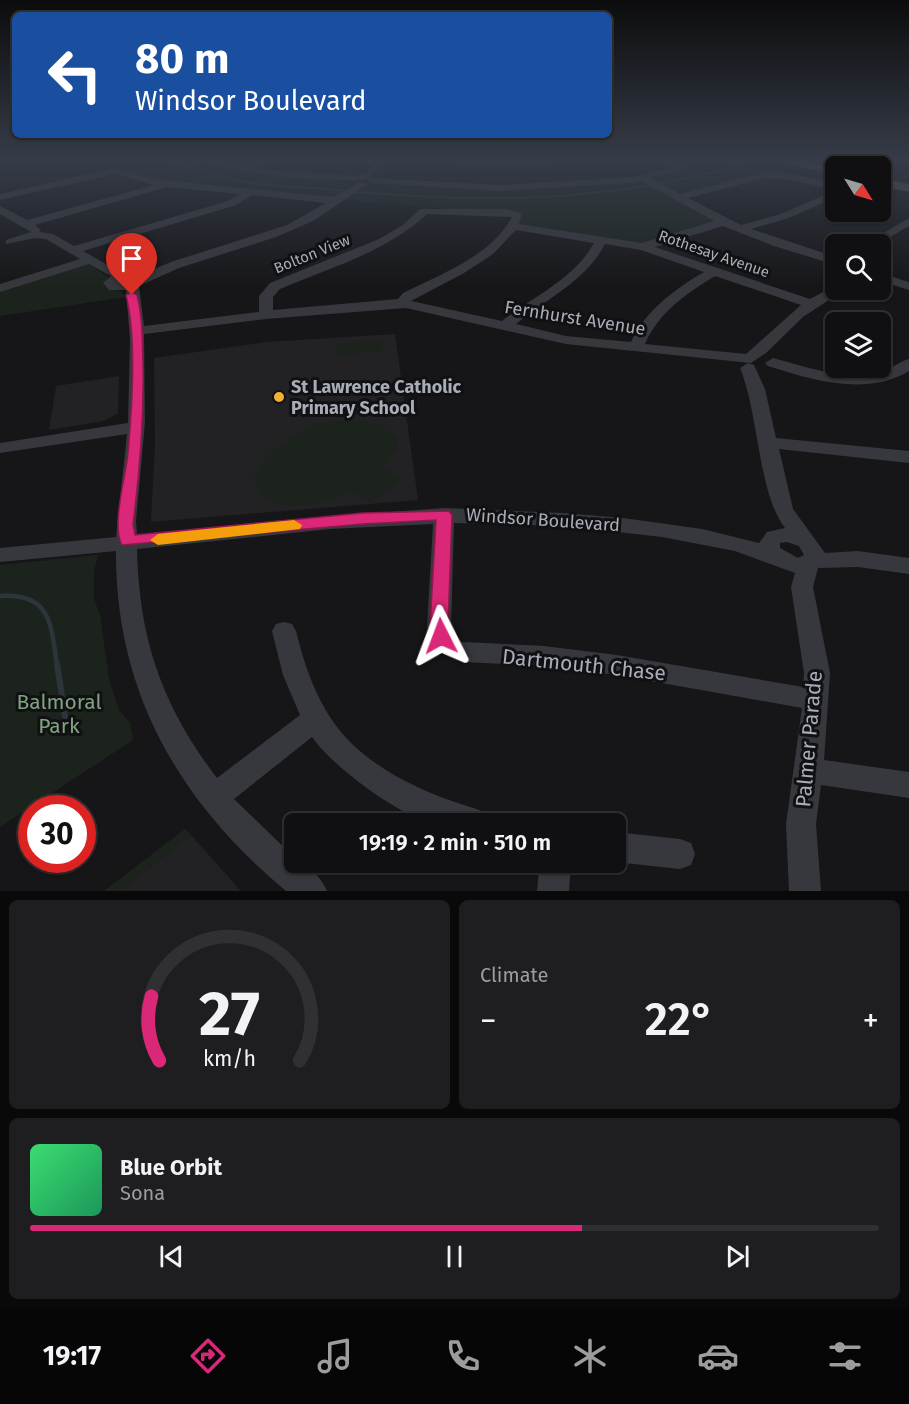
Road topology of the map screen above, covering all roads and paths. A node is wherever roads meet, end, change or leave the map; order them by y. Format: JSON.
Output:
{"nodes":[{"id":1,"x":116,"y":203,"type":"edge"},
{"id":2,"x":233,"y":203,"type":"edge"},
{"id":3,"x":335,"y":203,"type":"edge"},
{"id":4,"x":688,"y":203,"type":"edge"},
{"id":5,"x":812,"y":203,"type":"edge"},
{"id":6,"x":0,"y":209,"type":"edge"},
{"id":7,"x":514,"y":221,"type":"junction"},
{"id":8,"x":909,"y":221,"type":"edge"},
{"id":9,"x":723,"y":222,"type":"junction"},
{"id":10,"x":740,"y":230,"type":"junction"},
{"id":11,"x":895,"y":231,"type":"junction"},
{"id":12,"x":33,"y":232,"type":"junction"},
{"id":13,"x":889,"y":234,"type":"edge"},
{"id":14,"x":909,"y":234,"type":"edge"},
{"id":15,"x":602,"y":238,"type":"junction"},
{"id":16,"x":5,"y":244,"type":"edge"},
{"id":17,"x":646,"y":248,"type":"junction"},
{"id":18,"x":73,"y":250,"type":"junction"},
{"id":19,"x":825,"y":257,"type":"edge"},
{"id":20,"x":90,"y":260,"type":"junction"},
{"id":21,"x":712,"y":272,"type":"junction"},
{"id":22,"x":125,"y":281,"type":"junction"},
{"id":23,"x":891,"y":282,"type":"edge"},
{"id":24,"x":909,"y":287,"type":"edge"},
{"id":25,"x":0,"y":288,"type":"edge"},
{"id":26,"x":825,"y":296,"type":"edge"},
{"id":27,"x":406,"y":303,"type":"junction"},
{"id":28,"x":812,"y":303,"type":"junction"},
{"id":29,"x":266,"y":315,"type":"junction"},
{"id":30,"x":504,"y":327,"type":"junction"},
{"id":31,"x":135,"y":331,"type":"junction"},
{"id":32,"x":636,"y":348,"type":"junction"},
{"id":33,"x":748,"y":363,"type":"junction"},
{"id":34,"x":770,"y":363,"type":"junction"},
{"id":35,"x":909,"y":364,"type":"edge"},
{"id":36,"x":757,"y":389,"type":"junction"},
{"id":37,"x":136,"y":427,"type":"junction"},
{"id":38,"x":769,"y":443,"type":"junction"},
{"id":39,"x":0,"y":448,"type":"edge"},
{"id":40,"x":909,"y":457,"type":"edge"},
{"id":41,"x":783,"y":510,"type":"junction"},
{"id":42,"x":444,"y":515,"type":"junction"},
{"id":43,"x":776,"y":536,"type":"junction"},
{"id":44,"x":726,"y":540,"type":"junction"},
{"id":45,"x":128,"y":541,"type":"junction"},
{"id":46,"x":0,"y":555,"type":"edge"},
{"id":47,"x":807,"y":559,"type":"junction"},
{"id":48,"x":779,"y":560,"type":"junction"},
{"id":49,"x":909,"y":566,"type":"edge"},
{"id":50,"x":284,"y":631,"type":"dead end"},
{"id":51,"x":816,"y":700,"type":"junction"},
{"id":52,"x":315,"y":719,"type":"junction"},
{"id":53,"x":807,"y":770,"type":"junction"},
{"id":54,"x":909,"y":785,"type":"edge"},
{"id":55,"x":214,"y":797,"type":"junction"},
{"id":56,"x":446,"y":813,"type":"edge"},
{"id":57,"x":626,"y":848,"type":"edge"},
{"id":58,"x":680,"y":854,"type":"dead end"},
{"id":59,"x":555,"y":873,"type":"edge"},
{"id":60,"x":311,"y":891,"type":"edge"},
{"id":61,"x":553,"y":891,"type":"edge"},
{"id":62,"x":805,"y":891,"type":"edge"}],
"edges":[{"from":1,"to":12,"type":"street"},
{"from":2,"to":18,"type":"street"},
{"from":3,"to":22,"type":"street"},
{"from":4,"to":9,"type":"street"},
{"from":5,"to":10,"type":"street"},
{"from":6,"to":12,"type":"street"},
{"from":7,"to":15,"type":"street","name":"Rothesay Avenue"},
{"from":7,"to":27,"type":"street"},
{"from":7,"to":29,"type":"street","name":"Bolton View"},
{"from":8,"to":11,"type":"street"},
{"from":9,"to":10,"type":"street"},
{"from":9,"to":17,"type":"street"},
{"from":10,"to":19,"type":"street"},
{"from":11,"to":13,"type":"street"},
{"from":11,"to":14,"type":"street"},
{"from":12,"to":16,"type":"street"},
{"from":12,"to":18,"type":"street"},
{"from":15,"to":17,"type":"street","name":"Rothesay Avenue"},
{"from":15,"to":30,"type":"street"},
{"from":17,"to":21,"type":"street","name":"Rothesay Avenue"},
{"from":18,"to":20,"type":"street"},
{"from":20,"to":22,"type":"street"},
{"from":20,"to":25,"type":"street"},
{"from":21,"to":28,"type":"street","name":"Rothesay Avenue"},
{"from":21,"to":32,"type":"street"},
{"from":22,"to":31,"type":"street"},
{"from":23,"to":24,"type":"street"},
{"from":26,"to":28,"type":"street"},
{"from":27,"to":29,"type":"street","name":"Fernhurst Avenue"},
{"from":27,"to":30,"type":"street","name":"Fernhurst Avenue"},
{"from":28,"to":34,"type":"street"},
{"from":29,"to":31,"type":"street","name":"Fernhurst Avenue"},
{"from":30,"to":32,"type":"street","name":"Fernhurst Avenue"},
{"from":31,"to":37,"type":"street"},
{"from":32,"to":33,"type":"street","name":"Fernhurst Avenue"},
{"from":33,"to":34,"type":"street","name":"Fernhurst Avenue"},
{"from":33,"to":34,"type":"street"},
{"from":33,"to":36,"type":"street","name":"Palmer Parade"},
{"from":34,"to":35,"type":"street"},
{"from":34,"to":36,"type":"street"},
{"from":36,"to":38,"type":"street","name":"Palmer Parade"},
{"from":37,"to":39,"type":"street"},
{"from":37,"to":45,"type":"street"},
{"from":38,"to":40,"type":"street"},
{"from":38,"to":41,"type":"street","name":"Palmer Parade"},
{"from":41,"to":43,"type":"street","name":"Palmer Parade"},
{"from":41,"to":47,"type":"street","name":"Palmer Parade"},
{"from":42,"to":44,"type":"street","name":"Windsor Boulevard"},
{"from":42,"to":45,"type":"street","name":"Windsor Boulevard"},
{"from":42,"to":51,"type":"street","name":"Dartmouth Chase"},
{"from":43,"to":44,"type":"street","name":"Windsor Boulevard"},
{"from":43,"to":47,"type":"street","name":"Windsor Boulevard"},
{"from":43,"to":48,"type":"street"},
{"from":44,"to":48,"type":"street","name":"Windsor Boulevard"},
{"from":45,"to":46,"type":"street","name":"Windsor Boulevard"},
{"from":45,"to":55,"type":"street"},
{"from":47,"to":48,"type":"street","name":"Palmer Parade"},
{"from":47,"to":49,"type":"street"},
{"from":47,"to":51,"type":"street","name":"Palmer Parade"},
{"from":50,"to":52,"type":"street"},
{"from":51,"to":53,"type":"street","name":"Palmer Parade"},
{"from":52,"to":55,"type":"street"},
{"from":52,"to":56,"type":"street"},
{"from":53,"to":54,"type":"street"},
{"from":53,"to":62,"type":"street","name":"Palmer Parade"},
{"from":55,"to":60,"type":"street"},
{"from":57,"to":58,"type":"street"},
{"from":59,"to":61,"type":"street"}]}
